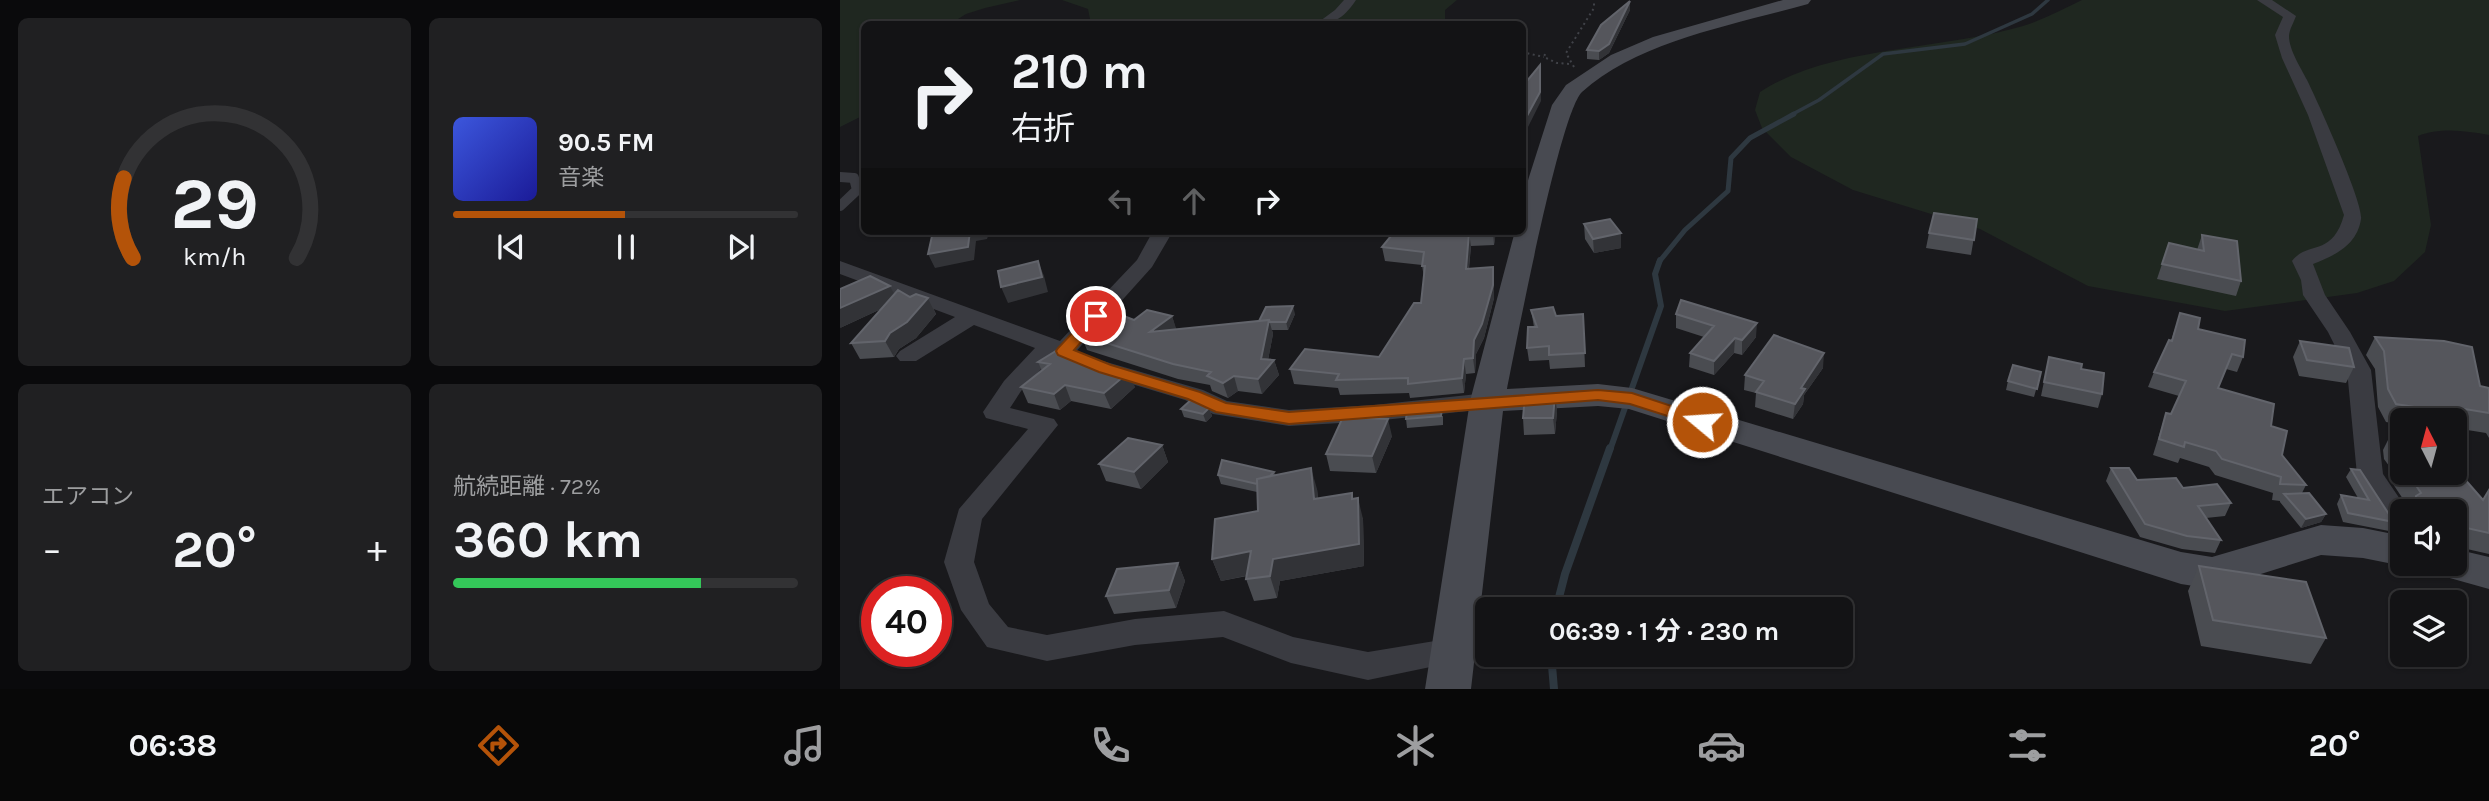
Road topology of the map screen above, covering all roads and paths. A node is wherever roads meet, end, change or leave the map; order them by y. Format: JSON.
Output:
{"nodes":[{"id":1,"x":1350,"y":0,"type":"edge"},
{"id":2,"x":1594,"y":0,"type":"edge"},
{"id":3,"x":1802,"y":0,"type":"edge"},
{"id":4,"x":2263,"y":0,"type":"edge"},
{"id":5,"x":1327,"y":21,"type":"edge"},
{"id":6,"x":1526,"y":53,"type":"edge"},
{"id":7,"x":1581,"y":69,"type":"junction"},
{"id":8,"x":840,"y":177,"type":"edge"},
{"id":9,"x":840,"y":206,"type":"edge"},
{"id":10,"x":1161,"y":235,"type":"edge"},
{"id":11,"x":840,"y":267,"type":"edge"},
{"id":12,"x":971,"y":317,"type":"junction"},
{"id":13,"x":1056,"y":349,"type":"junction"},
{"id":14,"x":908,"y":356,"type":"dead end"},
{"id":15,"x":1487,"y":401,"type":"junction"},
{"id":16,"x":2390,"y":505,"type":"edge"},
{"id":17,"x":2390,"y":548,"type":"edge"},
{"id":18,"x":2467,"y":568,"type":"edge"},
{"id":19,"x":2489,"y":573,"type":"edge"},
{"id":20,"x":1453,"y":651,"type":"junction"},
{"id":21,"x":1448,"y":689,"type":"edge"}],
"edges":[{"from":1,"to":5,"type":"street"},
{"from":2,"to":7,"type":"path"},
{"from":3,"to":7,"type":"street"},
{"from":4,"to":16,"type":"street"},
{"from":6,"to":7,"type":"path"},
{"from":7,"to":15,"type":"street"},
{"from":8,"to":9,"type":"lane"},
{"from":10,"to":13,"type":"street"},
{"from":11,"to":12,"type":"street"},
{"from":12,"to":13,"type":"street"},
{"from":12,"to":14,"type":"street"},
{"from":13,"to":15,"type":"street"},
{"from":13,"to":20,"type":"street"},
{"from":15,"to":17,"type":"street"},
{"from":15,"to":20,"type":"street"},
{"from":18,"to":19,"type":"street"},
{"from":20,"to":21,"type":"street"}]}
